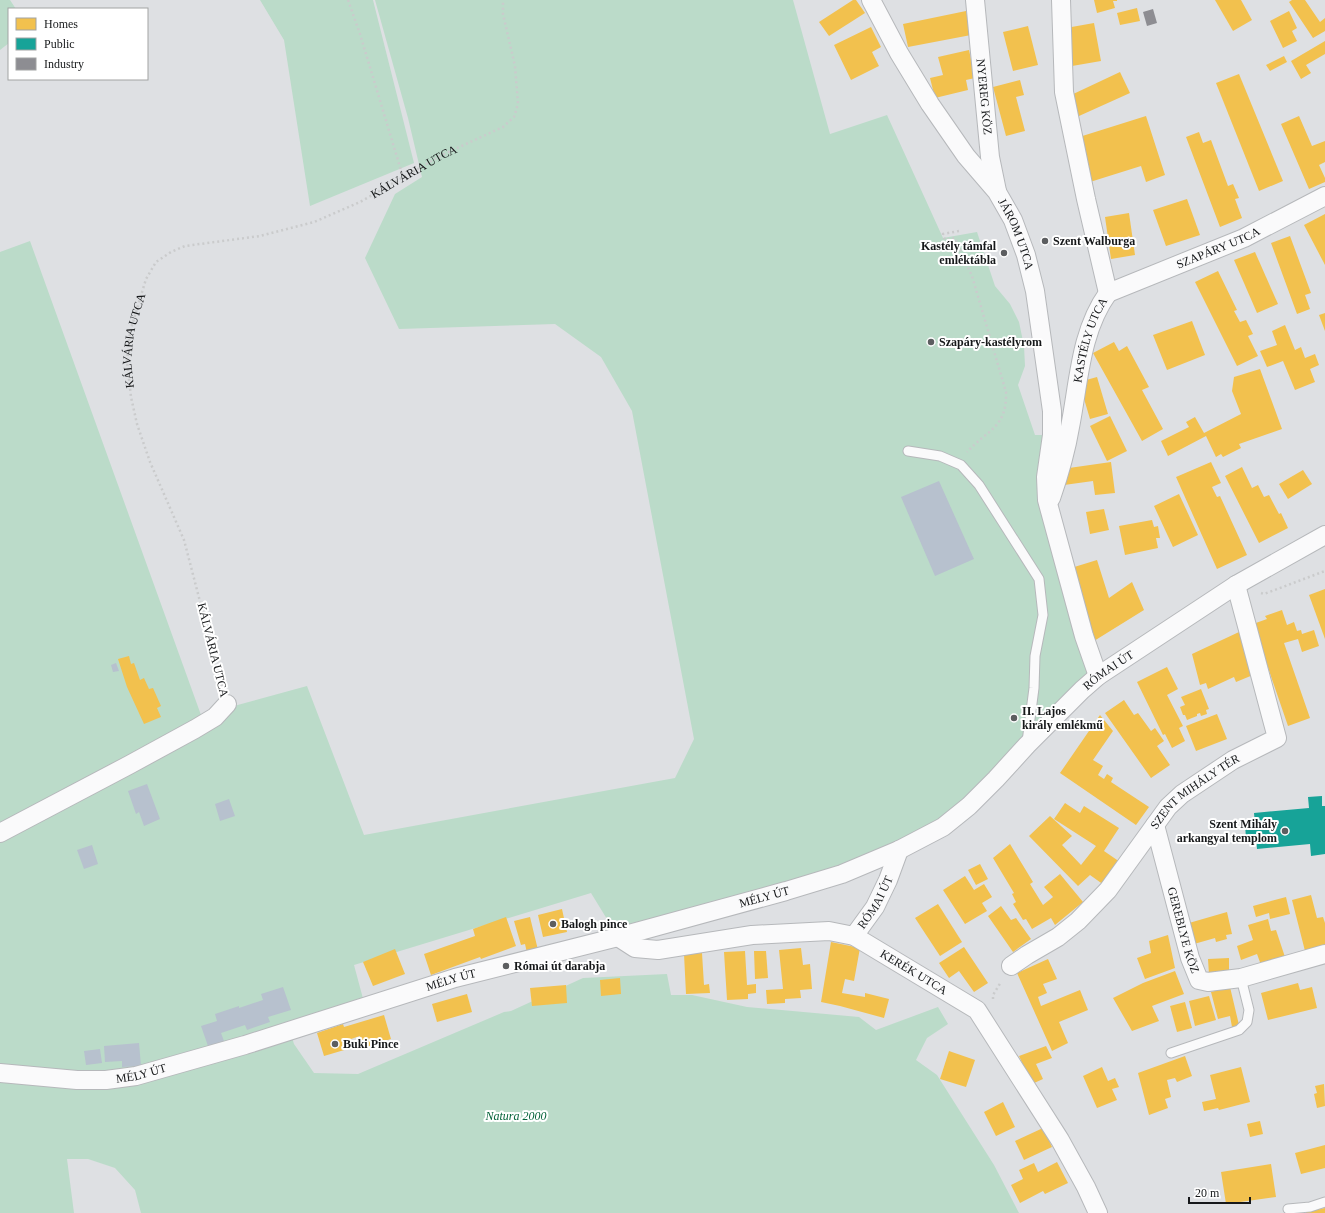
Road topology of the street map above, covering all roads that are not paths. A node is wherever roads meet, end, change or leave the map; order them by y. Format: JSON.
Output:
{"nodes":[{"id":1,"x":871,"y":0,"type":"edge"},
{"id":2,"x":975,"y":0,"type":"edge"},
{"id":3,"x":1061,"y":0,"type":"edge"},
{"id":4,"x":997,"y":192,"type":"junction"},
{"id":5,"x":1325,"y":196,"type":"edge"},
{"id":6,"x":1108,"y":293,"type":"junction"},
{"id":7,"x":908,"y":452,"type":"dead end"},
{"id":8,"x":1048,"y":507,"type":"junction"},
{"id":9,"x":1325,"y":535,"type":"edge"},
{"id":10,"x":1236,"y":585,"type":"junction"},
{"id":11,"x":1098,"y":676,"type":"junction"},
{"id":12,"x":227,"y":704,"type":"road end"},
{"id":13,"x":1027,"y":745,"type":"junction"},
{"id":14,"x":1155,"y":825,"type":"junction"},
{"id":15,"x":0,"y":833,"type":"edge"},
{"id":16,"x":899,"y":850,"type":"junction"},
{"id":17,"x":854,"y":936,"type":"junction"},
{"id":18,"x":618,"y":937,"type":"junction"},
{"id":19,"x":1325,"y":954,"type":"edge"},
{"id":20,"x":1011,"y":966,"type":"road end"},
{"id":21,"x":1242,"y":978,"type":"junction"},
{"id":22,"x":1172,"y":1053,"type":"dead end"},
{"id":23,"x":0,"y":1073,"type":"edge"},
{"id":24,"x":1325,"y":1202,"type":"edge"},
{"id":25,"x":1288,"y":1209,"type":"dead end"},
{"id":26,"x":1098,"y":1213,"type":"edge"}],
"edges":[{"from":1,"to":4,"type":"street","name":"JÁROM UTCA"},
{"from":2,"to":4,"type":"street","name":"NYEREG KÖZ"},
{"from":3,"to":6,"type":"street","name":"KASTÉLY UTCA"},
{"from":4,"to":8,"type":"street","name":"JÁROM UTCA"},
{"from":5,"to":6,"type":"street","name":"SZAPÁRY UTCA"},
{"from":6,"to":8,"type":"street","name":"KASTÉLY UTCA"},
{"from":7,"to":13,"type":"lane"},
{"from":8,"to":11,"type":"street"},
{"from":9,"to":10,"type":"street","name":"RÓMAI ÚT"},
{"from":10,"to":11,"type":"street","name":"RÓMAI ÚT"},
{"from":10,"to":14,"type":"street","name":"SZENT MIHÁLY TÉR"},
{"from":11,"to":13,"type":"street","name":"RÓMAI ÚT"},
{"from":12,"to":15,"type":"street","name":"KÁLVÁRIA UTCA"},
{"from":13,"to":16,"type":"street","name":"RÓMAI ÚT"},
{"from":14,"to":20,"type":"street","name":"SZENT MIHÁLY TÉR"},
{"from":14,"to":21,"type":"street","name":"GEREBLYE KÖZ"},
{"from":16,"to":17,"type":"street","name":"RÓMAI ÚT"},
{"from":16,"to":18,"type":"street","name":"MÉLY ÚT"},
{"from":17,"to":18,"type":"street","name":"KERÉK UTCA"},
{"from":17,"to":26,"type":"street","name":"KERÉK UTCA"},
{"from":18,"to":23,"type":"street","name":"MÉLY ÚT"},
{"from":19,"to":21,"type":"street","name":"GEREBLYE KÖZ"},
{"from":21,"to":22,"type":"lane"},
{"from":24,"to":25,"type":"lane"}]}
